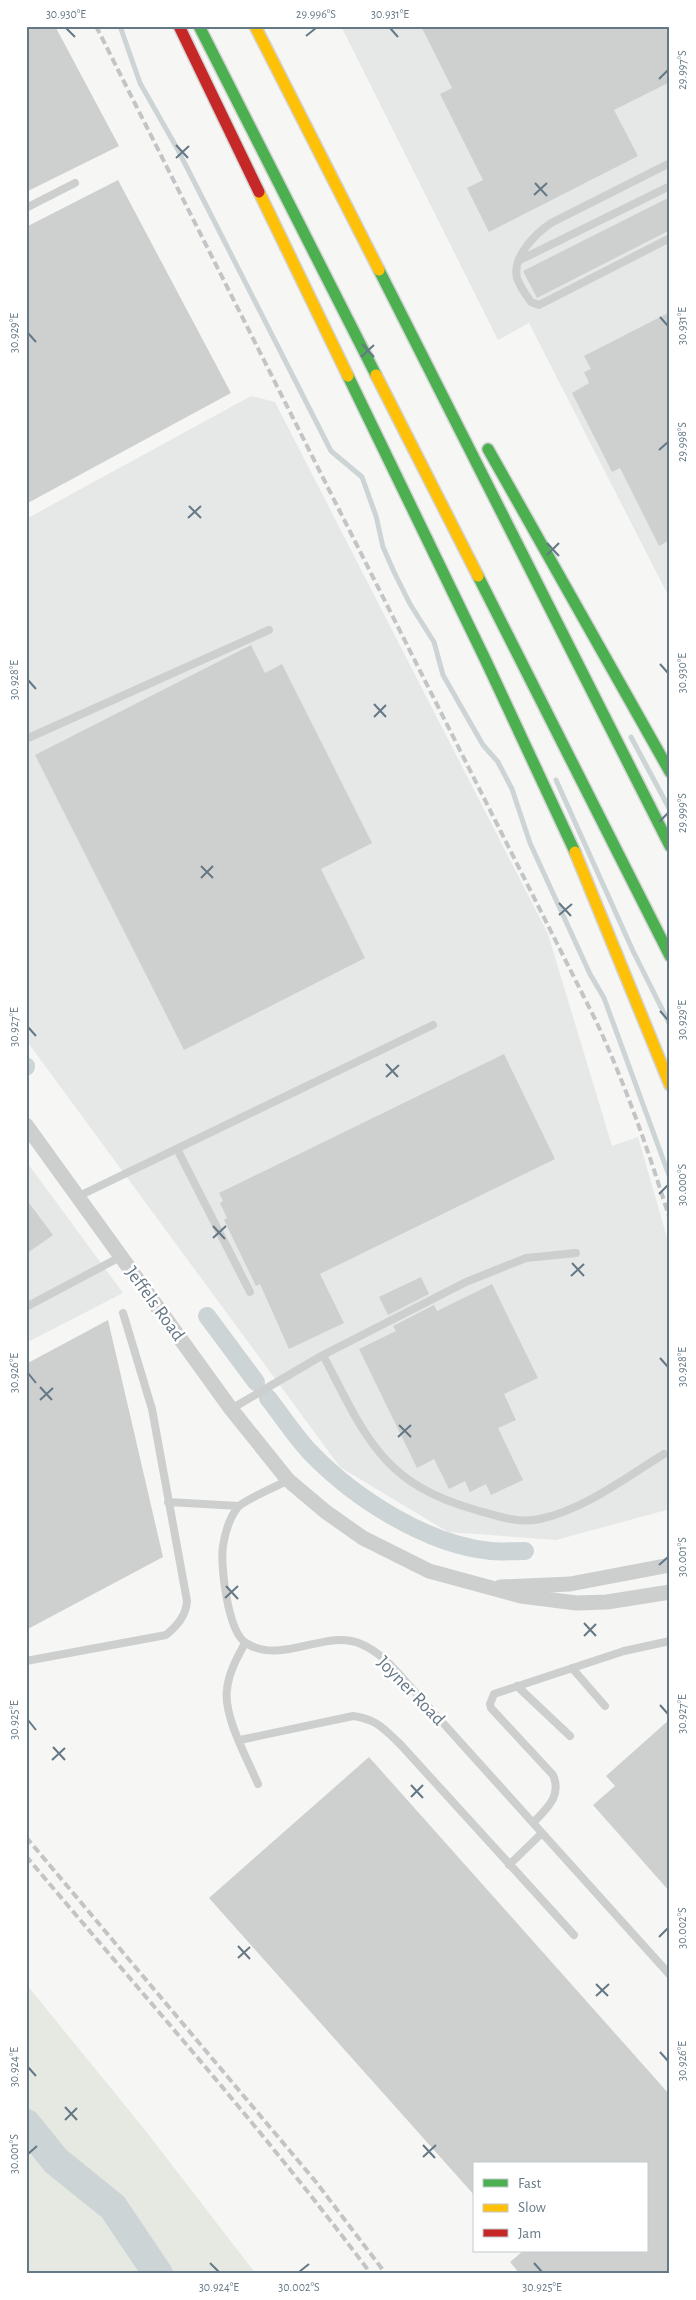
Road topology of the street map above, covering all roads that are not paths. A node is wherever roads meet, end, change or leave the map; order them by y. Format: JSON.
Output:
{"nodes":[{"id":1,"x":179,"y":26,"type":"edge"},
{"id":2,"x":199,"y":26,"type":"edge"},
{"id":3,"x":255,"y":26,"type":"edge"},
{"id":4,"x":670,"y":163,"type":"edge"},
{"id":5,"x":76,"y":183,"type":"dead end"},
{"id":6,"x":670,"y":186,"type":"edge"},
{"id":7,"x":26,"y":208,"type":"edge"},
{"id":8,"x":670,"y":238,"type":"edge"},
{"id":9,"x":364,"y":243,"type":"junction"},
{"id":10,"x":520,"y":260,"type":"junction"},
{"id":11,"x":450,"y":385,"type":"dead end"},
{"id":12,"x":480,"y":435,"type":"dead end"},
{"id":13,"x":269,"y":630,"type":"dead end"},
{"id":14,"x":26,"y":740,"type":"edge"},
{"id":15,"x":670,"y":772,"type":"edge"},
{"id":16,"x":670,"y":846,"type":"edge"},
{"id":17,"x":670,"y":956,"type":"edge"},
{"id":18,"x":433,"y":1025,"type":"dead end"},
{"id":19,"x":670,"y":1084,"type":"edge"},
{"id":20,"x":26,"y":1125,"type":"edge"},
{"id":21,"x":177,"y":1149,"type":"junction"},
{"id":22,"x":79,"y":1196,"type":"junction"},
{"id":23,"x":576,"y":1253,"type":"dead end"},
{"id":24,"x":122,"y":1256,"type":"junction"},
{"id":25,"x":250,"y":1292,"type":"dead end"},
{"id":26,"x":26,"y":1307,"type":"edge"},
{"id":27,"x":123,"y":1313,"type":"dead end"},
{"id":28,"x":323,"y":1355,"type":"junction"},
{"id":29,"x":231,"y":1409,"type":"junction"},
{"id":30,"x":664,"y":1454,"type":"dead end"},
{"id":31,"x":288,"y":1480,"type":"junction"},
{"id":32,"x":168,"y":1502,"type":"junction"},
{"id":33,"x":239,"y":1506,"type":"junction"},
{"id":34,"x":670,"y":1565,"type":"edge"},
{"id":35,"x":494,"y":1588,"type":"junction"},
{"id":36,"x":670,"y":1592,"type":"edge"},
{"id":37,"x":670,"y":1641,"type":"edge"},
{"id":38,"x":245,"y":1643,"type":"junction"},
{"id":39,"x":26,"y":1661,"type":"edge"},
{"id":40,"x":572,"y":1668,"type":"junction"},
{"id":41,"x":517,"y":1686,"type":"junction"},
{"id":42,"x":606,"y":1706,"type":"dead end"},
{"id":43,"x":570,"y":1736,"type":"dead end"},
{"id":44,"x":240,"y":1740,"type":"junction"},
{"id":45,"x":258,"y":1784,"type":"dead end"},
{"id":46,"x":534,"y":1822,"type":"junction"},
{"id":47,"x":542,"y":1833,"type":"junction"},
{"id":48,"x":509,"y":1865,"type":"junction"},
{"id":49,"x":574,"y":1935,"type":"dead end"},
{"id":50,"x":670,"y":1975,"type":"edge"}],
"edges":[{"from":1,"to":19,"type":"highway"},
{"from":2,"to":17,"type":"highway"},
{"from":3,"to":9,"type":"highway"},
{"from":4,"to":10,"type":"lane"},
{"from":5,"to":7,"type":"lane"},
{"from":6,"to":10,"type":"lane"},
{"from":8,"to":10,"type":"lane"},
{"from":9,"to":11,"type":"highway"},
{"from":9,"to":16,"type":"highway"},
{"from":12,"to":15,"type":"highway"},
{"from":13,"to":14,"type":"lane"},
{"from":18,"to":21,"type":"lane"},
{"from":20,"to":22,"type":"street","name":"Jeffels Road"},
{"from":21,"to":22,"type":"lane"},
{"from":21,"to":25,"type":"lane"},
{"from":22,"to":24,"type":"street","name":"Jeffels Road"},
{"from":23,"to":28,"type":"lane"},
{"from":24,"to":26,"type":"lane"},
{"from":24,"to":29,"type":"street","name":"Jeffels Road"},
{"from":27,"to":32,"type":"lane"},
{"from":28,"to":29,"type":"lane"},
{"from":28,"to":30,"type":"lane"},
{"from":29,"to":31,"type":"street","name":"Jeffels Road"},
{"from":31,"to":33,"type":"lane"},
{"from":31,"to":35,"type":"street"},
{"from":32,"to":33,"type":"lane"},
{"from":32,"to":39,"type":"lane"},
{"from":33,"to":38,"type":"lane"},
{"from":34,"to":35,"type":"street"},
{"from":35,"to":36,"type":"street"},
{"from":37,"to":40,"type":"lane"},
{"from":38,"to":44,"type":"lane"},
{"from":38,"to":46,"type":"lane","name":"Joyner Road"},
{"from":40,"to":41,"type":"lane"},
{"from":40,"to":42,"type":"lane"},
{"from":41,"to":43,"type":"lane"},
{"from":41,"to":46,"type":"lane"},
{"from":44,"to":45,"type":"lane"},
{"from":44,"to":48,"type":"lane"},
{"from":46,"to":47,"type":"lane","name":"Joyner Road"},
{"from":47,"to":48,"type":"lane"},
{"from":47,"to":50,"type":"lane","name":"Joyner Road"},
{"from":48,"to":49,"type":"lane"}]}
